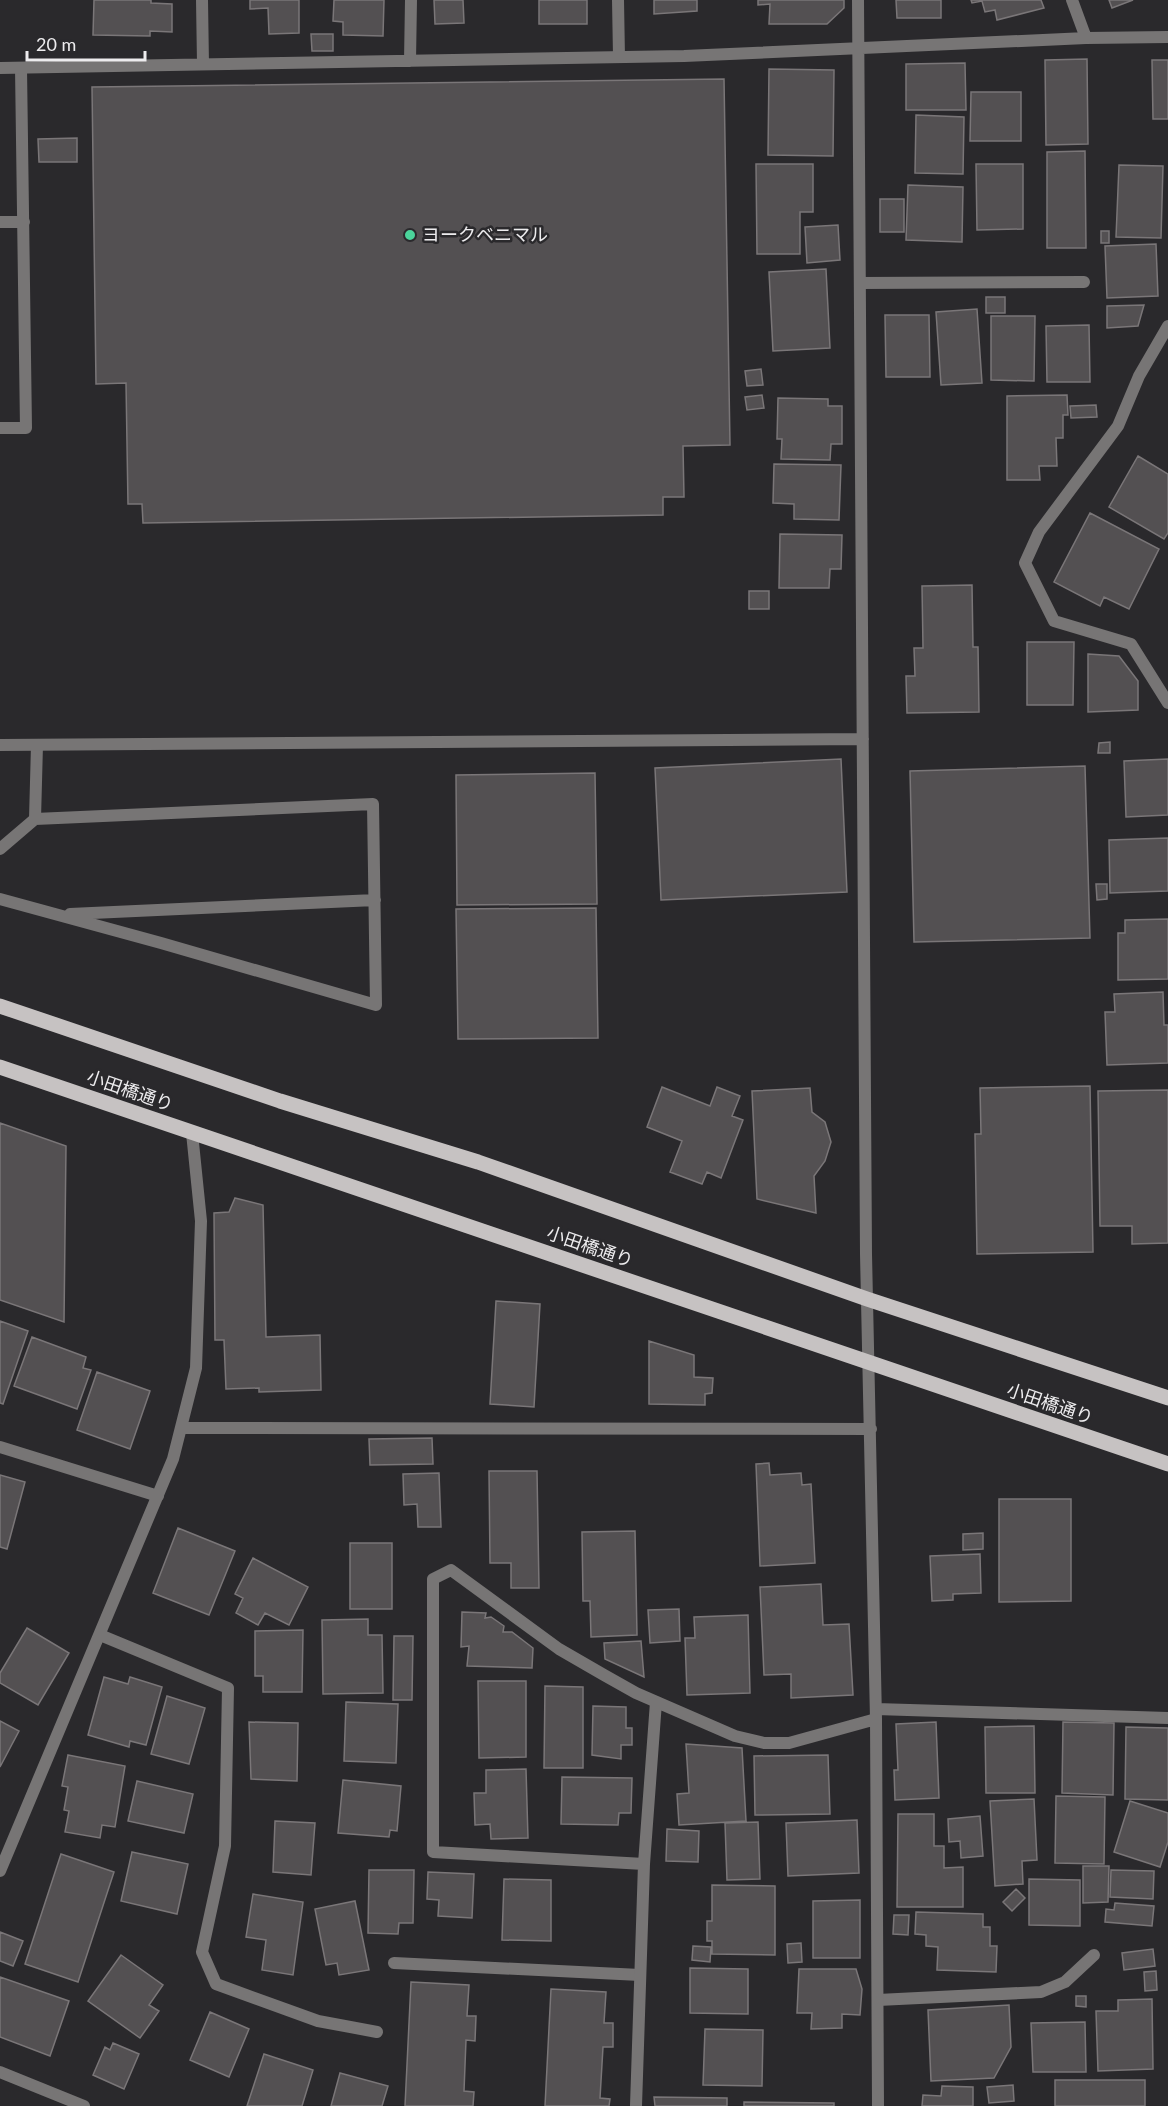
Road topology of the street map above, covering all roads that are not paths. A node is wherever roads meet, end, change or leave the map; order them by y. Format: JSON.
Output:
{"nodes":[{"id":1,"x":202,"y":0,"type":"edge"},
{"id":2,"x":411,"y":0,"type":"edge"},
{"id":3,"x":618,"y":0,"type":"edge"},
{"id":4,"x":858,"y":0,"type":"edge"},
{"id":5,"x":1072,"y":0,"type":"edge"},
{"id":6,"x":1168,"y":37,"type":"edge"},
{"id":7,"x":1086,"y":38,"type":"junction"},
{"id":8,"x":858,"y":48,"type":"junction"},
{"id":9,"x":619,"y":57,"type":"junction"},
{"id":10,"x":410,"y":61,"type":"junction"},
{"id":11,"x":203,"y":64,"type":"junction"},
{"id":12,"x":0,"y":68,"type":"edge"},
{"id":13,"x":21,"y":68,"type":"junction"},
{"id":14,"x":0,"y":222,"type":"edge"},
{"id":15,"x":24,"y":222,"type":"junction"},
{"id":16,"x":1084,"y":282,"type":"dead end"},
{"id":17,"x":860,"y":283,"type":"junction"},
{"id":18,"x":1168,"y":326,"type":"edge"},
{"id":19,"x":0,"y":428,"type":"edge"},
{"id":20,"x":1168,"y":703,"type":"edge"},
{"id":21,"x":862,"y":739,"type":"junction"},
{"id":22,"x":0,"y":745,"type":"edge"},
{"id":23,"x":37,"y":745,"type":"junction"},
{"id":24,"x":35,"y":819,"type":"junction"},
{"id":25,"x":0,"y":849,"type":"edge"},
{"id":26,"x":0,"y":898,"type":"edge"},
{"id":27,"x":375,"y":900,"type":"junction"},
{"id":28,"x":58,"y":915,"type":"junction"},
{"id":29,"x":0,"y":1006,"type":"edge"},
{"id":30,"x":0,"y":1067,"type":"edge"},
{"id":31,"x":192,"y":1133,"type":"junction"},
{"id":32,"x":867,"y":1299,"type":"junction"},
{"id":33,"x":868,"y":1361,"type":"junction"},
{"id":34,"x":1168,"y":1398,"type":"edge"},
{"id":35,"x":181,"y":1428,"type":"junction"},
{"id":36,"x":871,"y":1429,"type":"junction"},
{"id":37,"x":0,"y":1447,"type":"edge"},
{"id":38,"x":1168,"y":1464,"type":"edge"},
{"id":39,"x":158,"y":1496,"type":"junction"},
{"id":40,"x":100,"y":1635,"type":"junction"},
{"id":41,"x":656,"y":1702,"type":"junction"},
{"id":42,"x":876,"y":1714,"type":"junction"},
{"id":43,"x":1168,"y":1718,"type":"edge"},
{"id":44,"x":644,"y":1864,"type":"junction"},
{"id":45,"x":0,"y":1871,"type":"edge"},
{"id":46,"x":1094,"y":1955,"type":"dead end"},
{"id":47,"x":394,"y":1964,"type":"dead end"},
{"id":48,"x":640,"y":1975,"type":"junction"},
{"id":49,"x":878,"y":2000,"type":"junction"},
{"id":50,"x":377,"y":2032,"type":"dead end"},
{"id":51,"x":0,"y":2072,"type":"edge"},
{"id":52,"x":84,"y":2106,"type":"edge"},
{"id":53,"x":636,"y":2106,"type":"edge"},
{"id":54,"x":878,"y":2106,"type":"edge"}],
"edges":[{"from":1,"to":11,"type":"street"},
{"from":2,"to":10,"type":"street"},
{"from":3,"to":9,"type":"street"},
{"from":4,"to":8,"type":"street"},
{"from":5,"to":7,"type":"street"},
{"from":6,"to":7,"type":"street"},
{"from":7,"to":8,"type":"street"},
{"from":8,"to":9,"type":"street"},
{"from":8,"to":17,"type":"street"},
{"from":9,"to":10,"type":"street"},
{"from":10,"to":11,"type":"street"},
{"from":11,"to":13,"type":"street"},
{"from":12,"to":13,"type":"street"},
{"from":13,"to":15,"type":"street"},
{"from":14,"to":15,"type":"street"},
{"from":15,"to":19,"type":"street"},
{"from":16,"to":17,"type":"street"},
{"from":17,"to":21,"type":"street"},
{"from":18,"to":20,"type":"street"},
{"from":21,"to":23,"type":"street"},
{"from":21,"to":32,"type":"street"},
{"from":22,"to":23,"type":"street"},
{"from":23,"to":24,"type":"street"},
{"from":24,"to":25,"type":"street"},
{"from":24,"to":27,"type":"street"},
{"from":26,"to":28,"type":"street"},
{"from":27,"to":28,"type":"street"},
{"from":27,"to":28,"type":"street"},
{"from":29,"to":32,"type":"main road"},
{"from":30,"to":31,"type":"main road","name":"小田橋通り"},
{"from":31,"to":33,"type":"main road","name":"小田橋通り"},
{"from":31,"to":35,"type":"street"},
{"from":32,"to":33,"type":"street"},
{"from":32,"to":34,"type":"main road"},
{"from":33,"to":36,"type":"street"},
{"from":33,"to":38,"type":"main road","name":"小田橋通り"},
{"from":35,"to":36,"type":"street"},
{"from":35,"to":39,"type":"street"},
{"from":36,"to":42,"type":"street"},
{"from":37,"to":39,"type":"street"},
{"from":39,"to":40,"type":"street"},
{"from":40,"to":45,"type":"street"},
{"from":40,"to":50,"type":"street"},
{"from":41,"to":42,"type":"street"},
{"from":41,"to":44,"type":"street"},
{"from":41,"to":44,"type":"street"},
{"from":42,"to":43,"type":"street"},
{"from":42,"to":49,"type":"street"},
{"from":44,"to":48,"type":"street"},
{"from":46,"to":49,"type":"street"},
{"from":47,"to":48,"type":"street"},
{"from":48,"to":53,"type":"street"},
{"from":49,"to":54,"type":"street"},
{"from":51,"to":52,"type":"street"}]}
